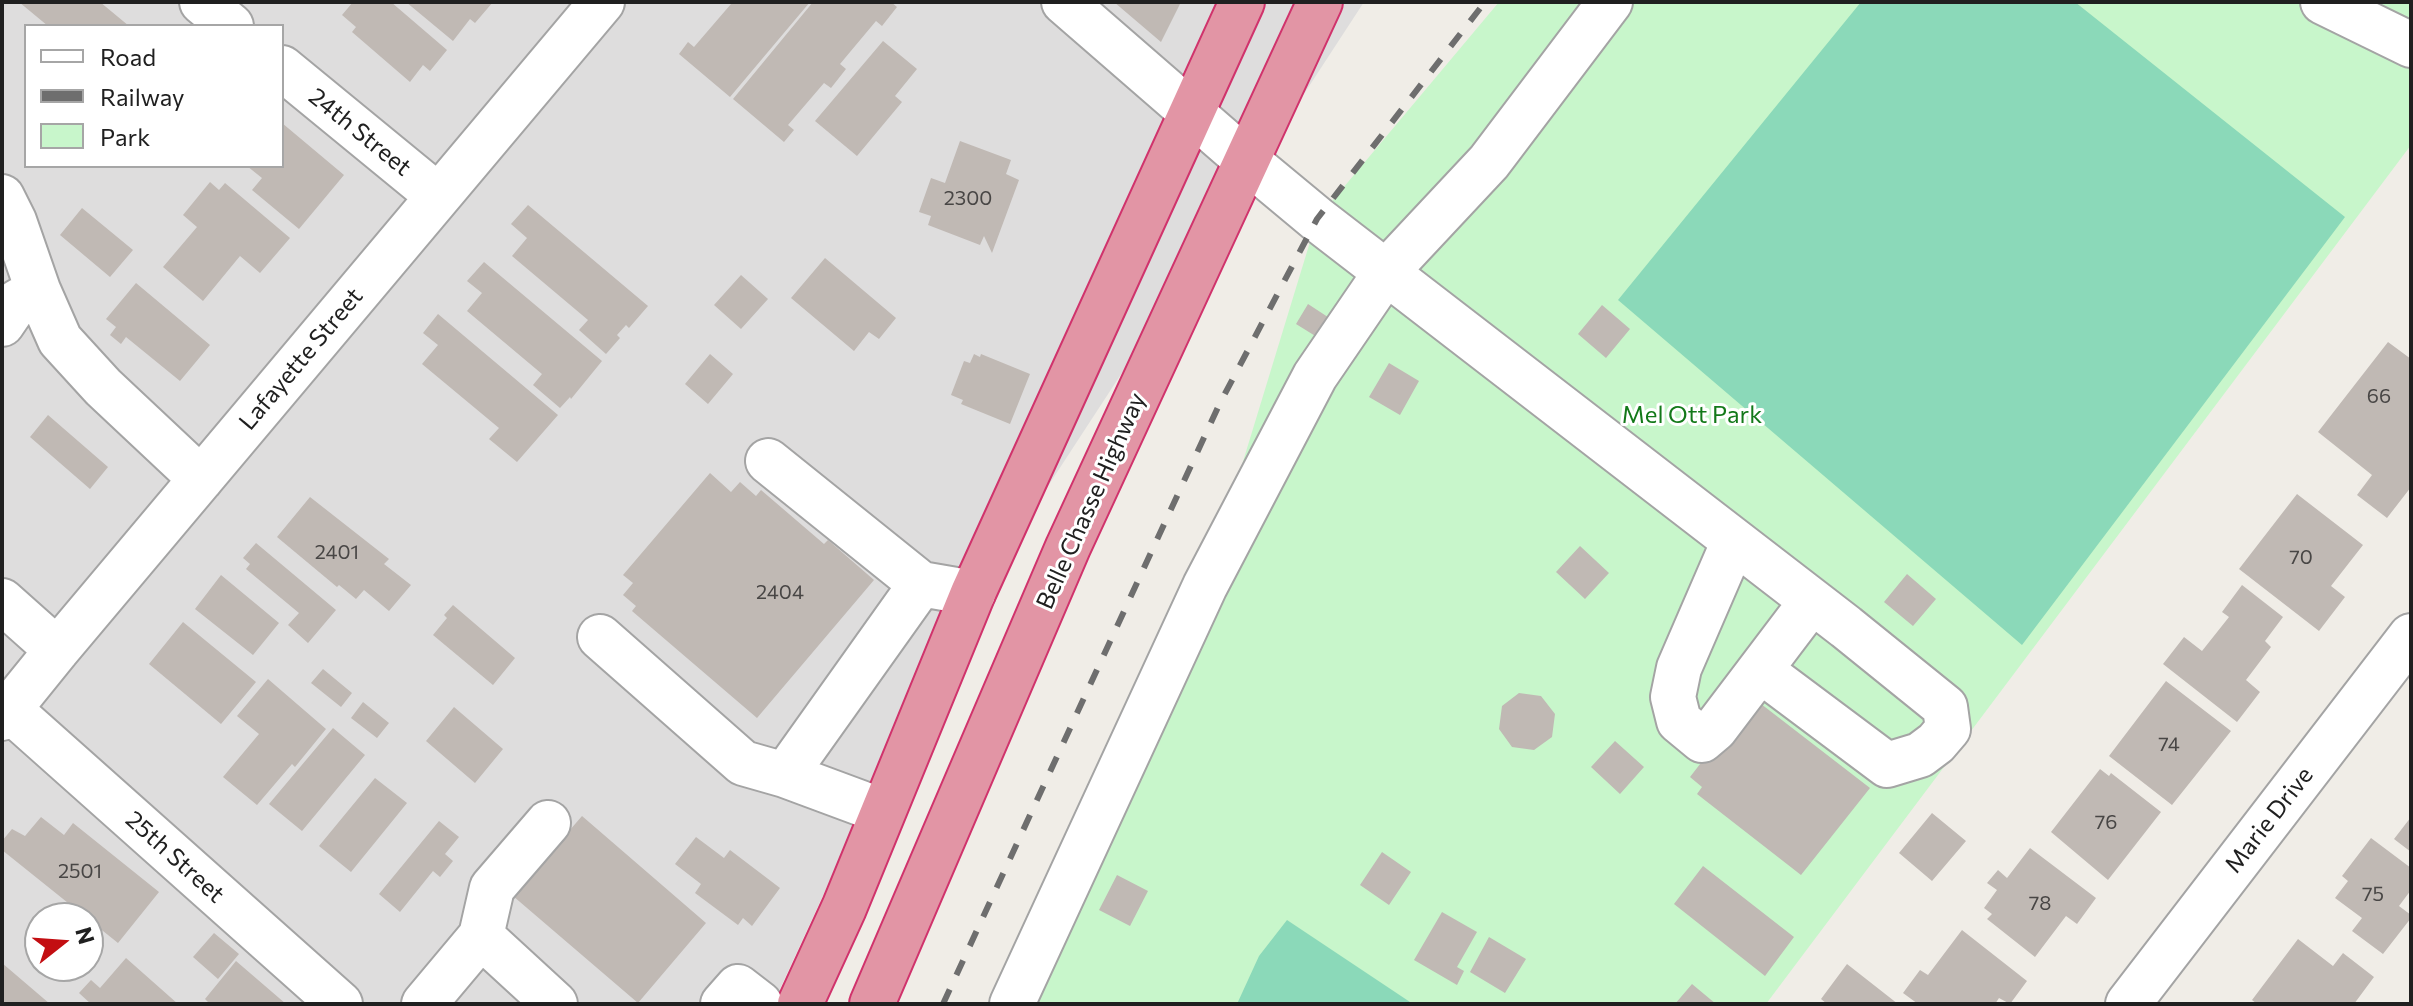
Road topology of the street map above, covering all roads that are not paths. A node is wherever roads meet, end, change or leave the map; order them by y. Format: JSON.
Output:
{"nodes":[{"id":1,"x":202,"y":2,"type":"edge"},
{"id":2,"x":602,"y":2,"type":"edge"},
{"id":3,"x":1064,"y":2,"type":"edge"},
{"id":4,"x":1242,"y":2,"type":"edge"},
{"id":5,"x":1320,"y":2,"type":"edge"},
{"id":6,"x":1610,"y":2,"type":"edge"},
{"id":7,"x":2323,"y":2,"type":"edge"},
{"id":8,"x":229,"y":24,"type":"edge"},
{"id":9,"x":2411,"y":45,"type":"edge"},
{"id":10,"x":284,"y":70,"type":"edge"},
{"id":11,"x":1192,"y":113,"type":"junction"},
{"id":12,"x":1246,"y":160,"type":"junction"},
{"id":13,"x":438,"y":196,"type":"junction"},
{"id":14,"x":2,"y":197,"type":"edge"},
{"id":15,"x":1386,"y":272,"type":"junction"},
{"id":16,"x":38,"y":290,"type":"junction"},
{"id":17,"x":2,"y":324,"type":"edge"},
{"id":18,"x":768,"y":461,"type":"dead end"},
{"id":19,"x":201,"y":479,"type":"junction"},
{"id":20,"x":1734,"y":541,"type":"junction"},
{"id":21,"x":921,"y":584,"type":"junction"},
{"id":22,"x":973,"y":593,"type":"junction"},
{"id":23,"x":2,"y":601,"type":"edge"},
{"id":24,"x":1812,"y":601,"type":"junction"},
{"id":25,"x":2411,"y":636,"type":"edge"},
{"id":26,"x":600,"y":637,"type":"dead end"},
{"id":27,"x":57,"y":650,"type":"junction"},
{"id":28,"x":1760,"y":670,"type":"junction"},
{"id":29,"x":4,"y":710,"type":"edge"},
{"id":30,"x":785,"y":775,"type":"junction"},
{"id":31,"x":882,"y":811,"type":"junction"},
{"id":32,"x":548,"y":823,"type":"dead end"},
{"id":33,"x":481,"y":936,"type":"junction"},
{"id":34,"x":340,"y":1004,"type":"edge"},
{"id":35,"x":424,"y":1004,"type":"edge"},
{"id":36,"x":555,"y":1004,"type":"edge"},
{"id":37,"x":723,"y":1004,"type":"edge"},
{"id":38,"x":760,"y":1004,"type":"edge"},
{"id":39,"x":800,"y":1004,"type":"edge"},
{"id":40,"x":872,"y":1004,"type":"edge"},
{"id":41,"x":1012,"y":1004,"type":"edge"},
{"id":42,"x":2128,"y":1004,"type":"edge"}],
"edges":[{"from":1,"to":8,"type":"street"},
{"from":2,"to":13,"type":"street","name":"Lafayette Street"},
{"from":3,"to":11,"type":"street"},
{"from":4,"to":11,"type":"highway"},
{"from":5,"to":12,"type":"highway","name":"Belle Chasse Highway"},
{"from":6,"to":15,"type":"street"},
{"from":7,"to":9,"type":"street"},
{"from":10,"to":13,"type":"street","name":"24th Street"},
{"from":11,"to":12,"type":"street"},
{"from":11,"to":22,"type":"highway"},
{"from":12,"to":15,"type":"street"},
{"from":12,"to":40,"type":"highway","name":"Belle Chasse Highway"},
{"from":13,"to":19,"type":"street","name":"Lafayette Street"},
{"from":14,"to":16,"type":"street"},
{"from":15,"to":20,"type":"street"},
{"from":15,"to":41,"type":"street"},
{"from":16,"to":17,"type":"street"},
{"from":16,"to":19,"type":"street"},
{"from":18,"to":21,"type":"street"},
{"from":19,"to":27,"type":"street","name":"Lafayette Street"},
{"from":20,"to":24,"type":"street"},
{"from":20,"to":28,"type":"street"},
{"from":21,"to":22,"type":"street"},
{"from":21,"to":30,"type":"street"},
{"from":22,"to":31,"type":"highway"},
{"from":23,"to":27,"type":"street"},
{"from":24,"to":28,"type":"street"},
{"from":24,"to":28,"type":"street"},
{"from":25,"to":42,"type":"street","name":"Marie Drive"},
{"from":26,"to":30,"type":"street"},
{"from":27,"to":29,"type":"street","name":"Lafayette Street"},
{"from":29,"to":34,"type":"street","name":"25th Street"},
{"from":30,"to":31,"type":"street"},
{"from":31,"to":39,"type":"highway"},
{"from":32,"to":33,"type":"street"},
{"from":33,"to":35,"type":"street"},
{"from":33,"to":36,"type":"street"},
{"from":37,"to":38,"type":"street"}]}
